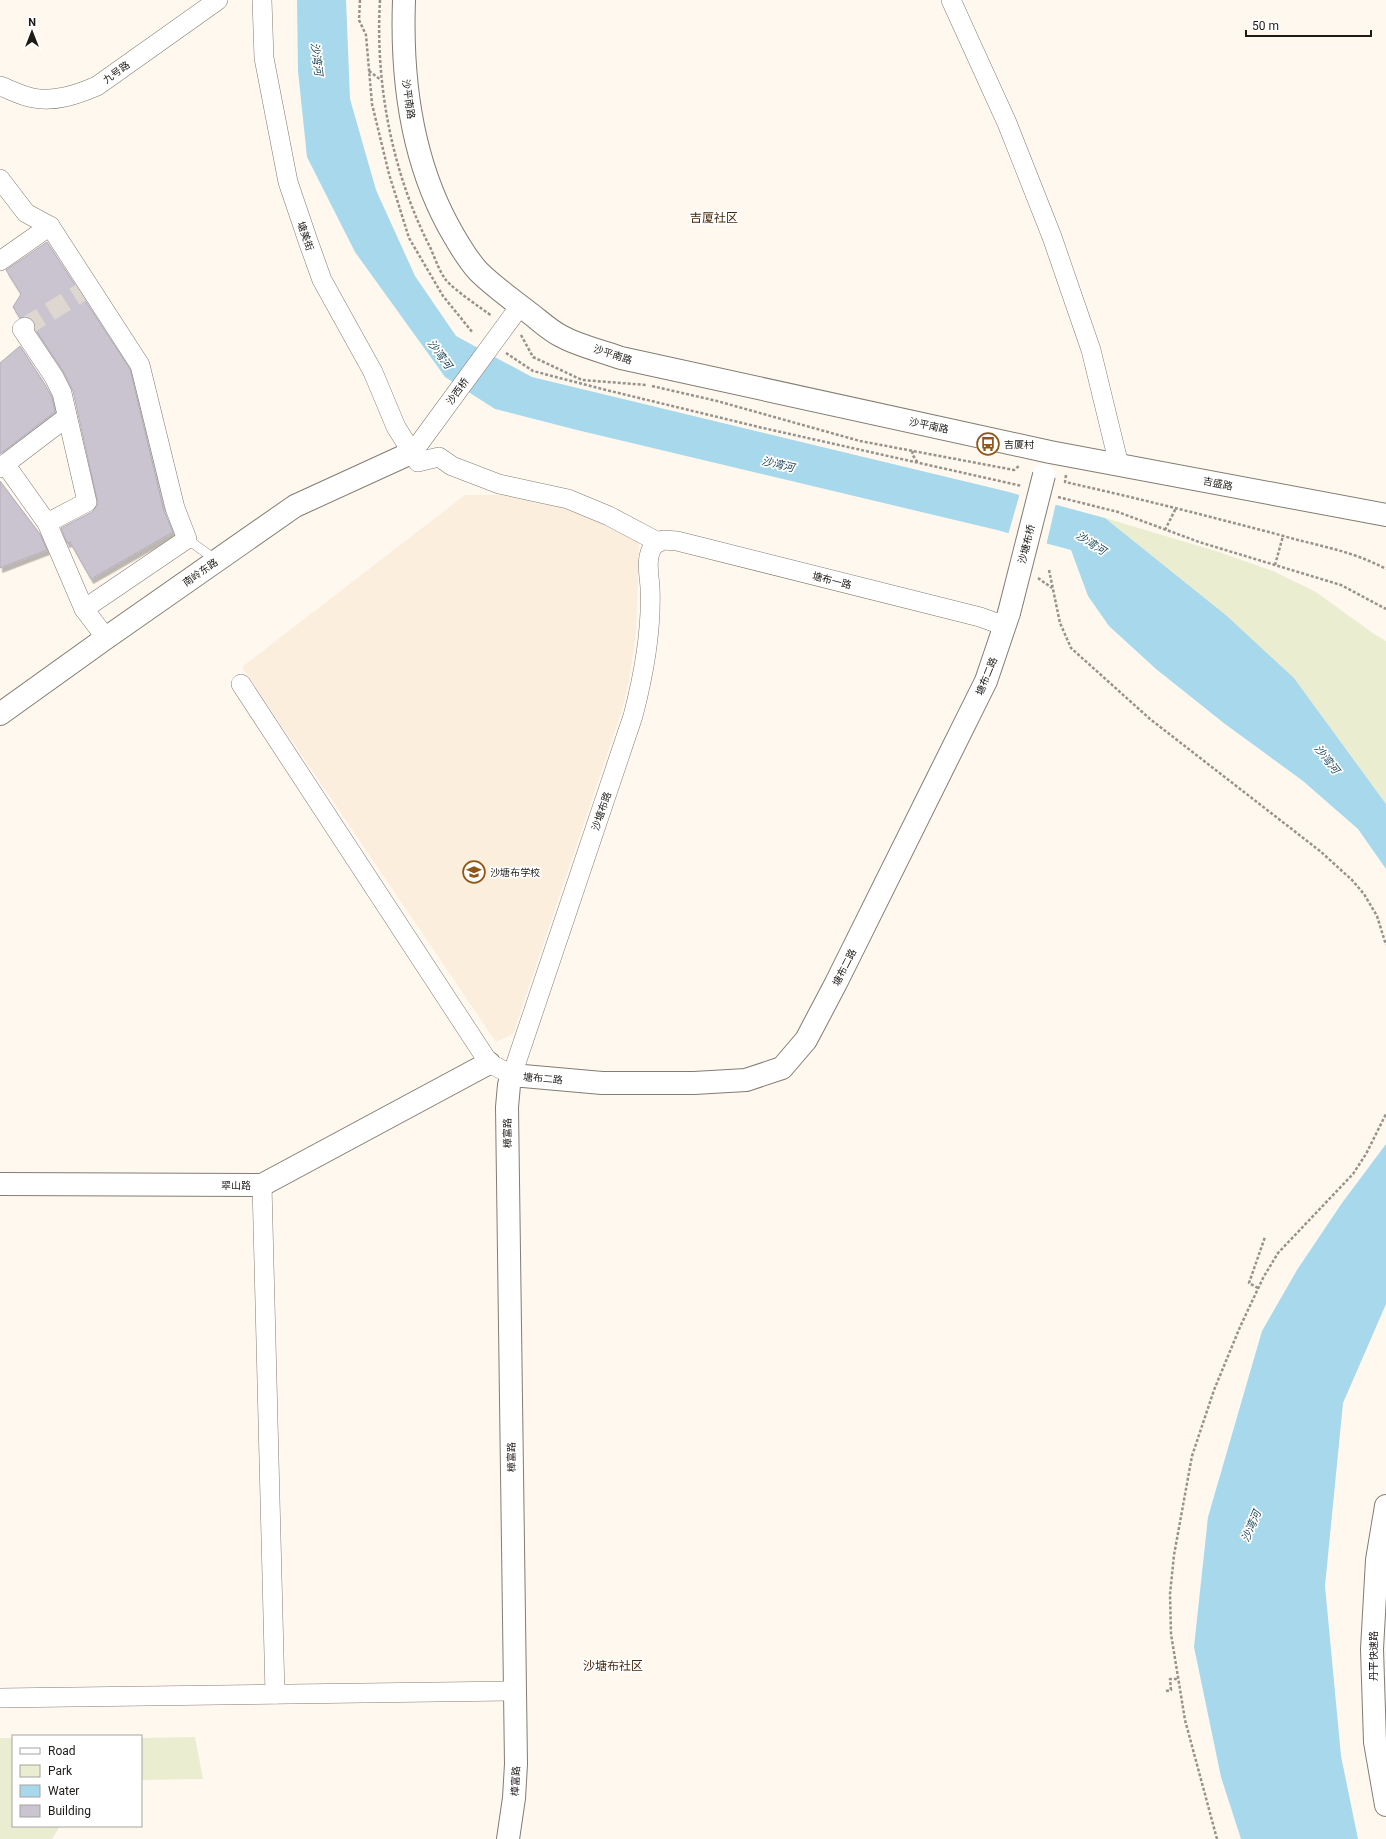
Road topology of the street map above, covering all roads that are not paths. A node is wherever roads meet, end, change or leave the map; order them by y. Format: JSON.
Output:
{"nodes":[{"id":1,"x":218,"y":0,"type":"edge"},
{"id":2,"x":262,"y":0,"type":"edge"},
{"id":3,"x":404,"y":0,"type":"edge"},
{"id":4,"x":951,"y":0,"type":"edge"},
{"id":5,"x":0,"y":86,"type":"edge"},
{"id":6,"x":0,"y":179,"type":"edge"},
{"id":7,"x":50,"y":226,"type":"junction"},
{"id":8,"x":0,"y":261,"type":"edge"},
{"id":9,"x":520,"y":306,"type":"junction"},
{"id":10,"x":25,"y":327,"type":"dead end"},
{"id":11,"x":67,"y":417,"type":"junction"},
{"id":12,"x":413,"y":452,"type":"junction"},
{"id":13,"x":1050,"y":452,"type":"junction"},
{"id":14,"x":1119,"y":465,"type":"junction"},
{"id":15,"x":3,"y":466,"type":"edge"},
{"id":16,"x":1386,"y":515,"type":"edge"},
{"id":17,"x":47,"y":523,"type":"junction"},
{"id":18,"x":187,"y":539,"type":"junction"},
{"id":19,"x":658,"y":542,"type":"junction"},
{"id":20,"x":217,"y":560,"type":"junction"},
{"id":21,"x":84,"y":609,"type":"junction"},
{"id":22,"x":1007,"y":619,"type":"junction"},
{"id":23,"x":106,"y":638,"type":"junction"},
{"id":24,"x":241,"y":684,"type":"dead end"},
{"id":25,"x":0,"y":714,"type":"edge"},
{"id":26,"x":489,"y":1063,"type":"junction"},
{"id":27,"x":512,"y":1075,"type":"junction"},
{"id":28,"x":0,"y":1184,"type":"edge"},
{"id":29,"x":262,"y":1185,"type":"junction"},
{"id":30,"x":1386,"y":1506,"type":"edge"},
{"id":31,"x":514,"y":1691,"type":"junction"},
{"id":32,"x":275,"y":1694,"type":"junction"},
{"id":33,"x":0,"y":1698,"type":"edge"},
{"id":34,"x":1386,"y":1805,"type":"edge"},
{"id":35,"x":508,"y":1839,"type":"edge"}],
"edges":[{"from":1,"to":5,"type":"street","name":"九号路"},
{"from":2,"to":12,"type":"street","name":"塘美街"},
{"from":3,"to":9,"type":"main road","name":"沙平南路"},
{"from":4,"to":14,"type":"street"},
{"from":6,"to":7,"type":"street"},
{"from":7,"to":8,"type":"street"},
{"from":7,"to":18,"type":"street"},
{"from":9,"to":12,"type":"street","name":"沙西桥"},
{"from":9,"to":13,"type":"main road","name":"沙平南路"},
{"from":10,"to":11,"type":"street"},
{"from":11,"to":15,"type":"street"},
{"from":11,"to":17,"type":"street"},
{"from":12,"to":19,"type":"street"},
{"from":12,"to":20,"type":"main road","name":"南岭东路"},
{"from":13,"to":14,"type":"main road","name":"吉盛路"},
{"from":13,"to":22,"type":"main road","name":"沙塘布桥","bridge":true},
{"from":14,"to":16,"type":"main road","name":"吉盛路"},
{"from":15,"to":17,"type":"street"},
{"from":17,"to":21,"type":"street"},
{"from":18,"to":20,"type":"lane"},
{"from":18,"to":21,"type":"street"},
{"from":19,"to":22,"type":"street","name":"塘布一路"},
{"from":19,"to":27,"type":"street","name":"沙塘布路"},
{"from":20,"to":23,"type":"main road","name":"南岭东路"},
{"from":21,"to":23,"type":"street"},
{"from":22,"to":27,"type":"main road","name":"塘布二路"},
{"from":23,"to":25,"type":"main road","name":"南岭东路"},
{"from":24,"to":26,"type":"street"},
{"from":26,"to":27,"type":"street"},
{"from":26,"to":29,"type":"main road","name":"翠山路"},
{"from":27,"to":31,"type":"main road","name":"樟富路"},
{"from":28,"to":29,"type":"main road","name":"翠山路"},
{"from":29,"to":32,"type":"street"},
{"from":30,"to":34,"type":"main road","name":"丹平快速路"},
{"from":31,"to":32,"type":"street"},
{"from":31,"to":35,"type":"main road","name":"樟富路"},
{"from":32,"to":33,"type":"street"}]}
